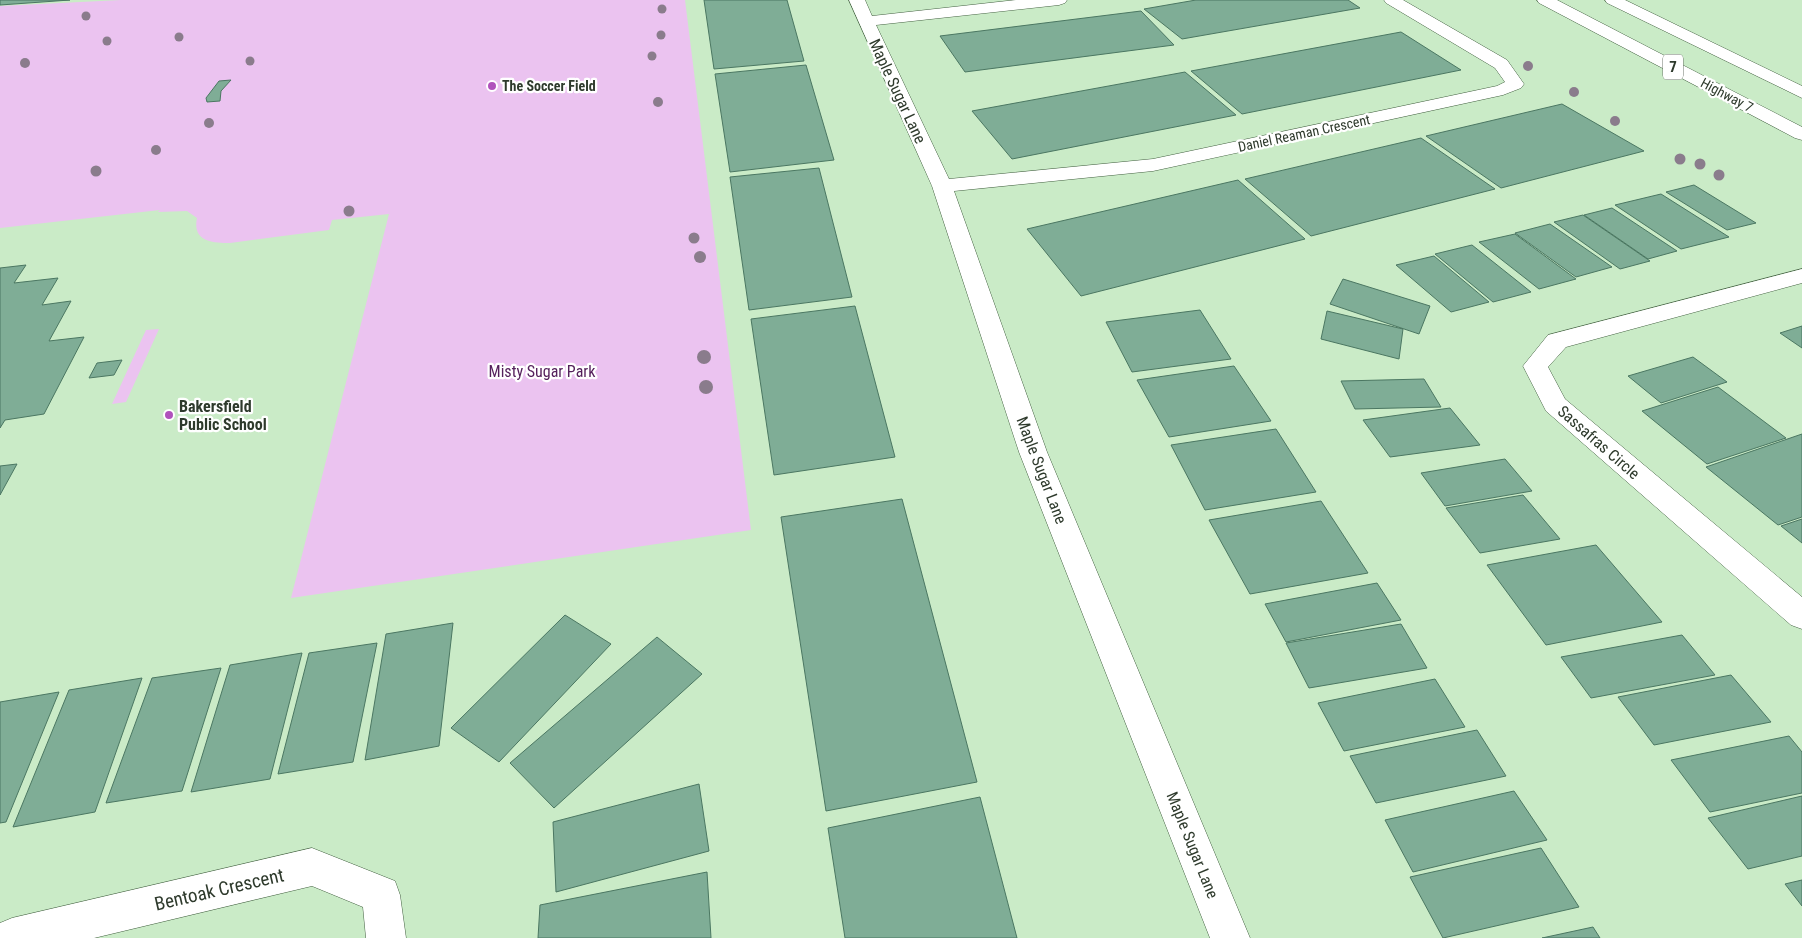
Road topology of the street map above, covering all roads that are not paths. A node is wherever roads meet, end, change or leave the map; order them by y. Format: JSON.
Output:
{"nodes":[{"id":1,"x":1059,"y":0,"type":"edge"},
{"id":2,"x":1392,"y":0,"type":"edge"},
{"id":3,"x":1545,"y":0,"type":"edge"},
{"id":4,"x":1613,"y":0,"type":"edge"},
{"id":5,"x":862,"y":10,"type":"edge"},
{"id":6,"x":1802,"y":93,"type":"edge"},
{"id":7,"x":1802,"y":134,"type":"edge"},
{"id":8,"x":942,"y":186,"type":"junction"},
{"id":9,"x":1802,"y":276,"type":"edge"},
{"id":10,"x":1802,"y":616,"type":"edge"},
{"id":11,"x":12,"y":938,"type":"edge"},
{"id":12,"x":386,"y":938,"type":"edge"},
{"id":13,"x":1230,"y":938,"type":"edge"}],
"edges":[{"from":1,"to":5,"type":"street"},
{"from":2,"to":8,"type":"street","name":"Daniel Reaman Crescent"},
{"from":3,"to":7,"type":"street","name":"Highway 7","number":"7"},
{"from":4,"to":6,"type":"street","number":"7"},
{"from":5,"to":8,"type":"street","name":"Maple Sugar Lane"},
{"from":8,"to":13,"type":"street","name":"Maple Sugar Lane"},
{"from":9,"to":10,"type":"street","name":"Sassafras Circle"},
{"from":11,"to":12,"type":"street","name":"Bentoak Crescent"}]}
